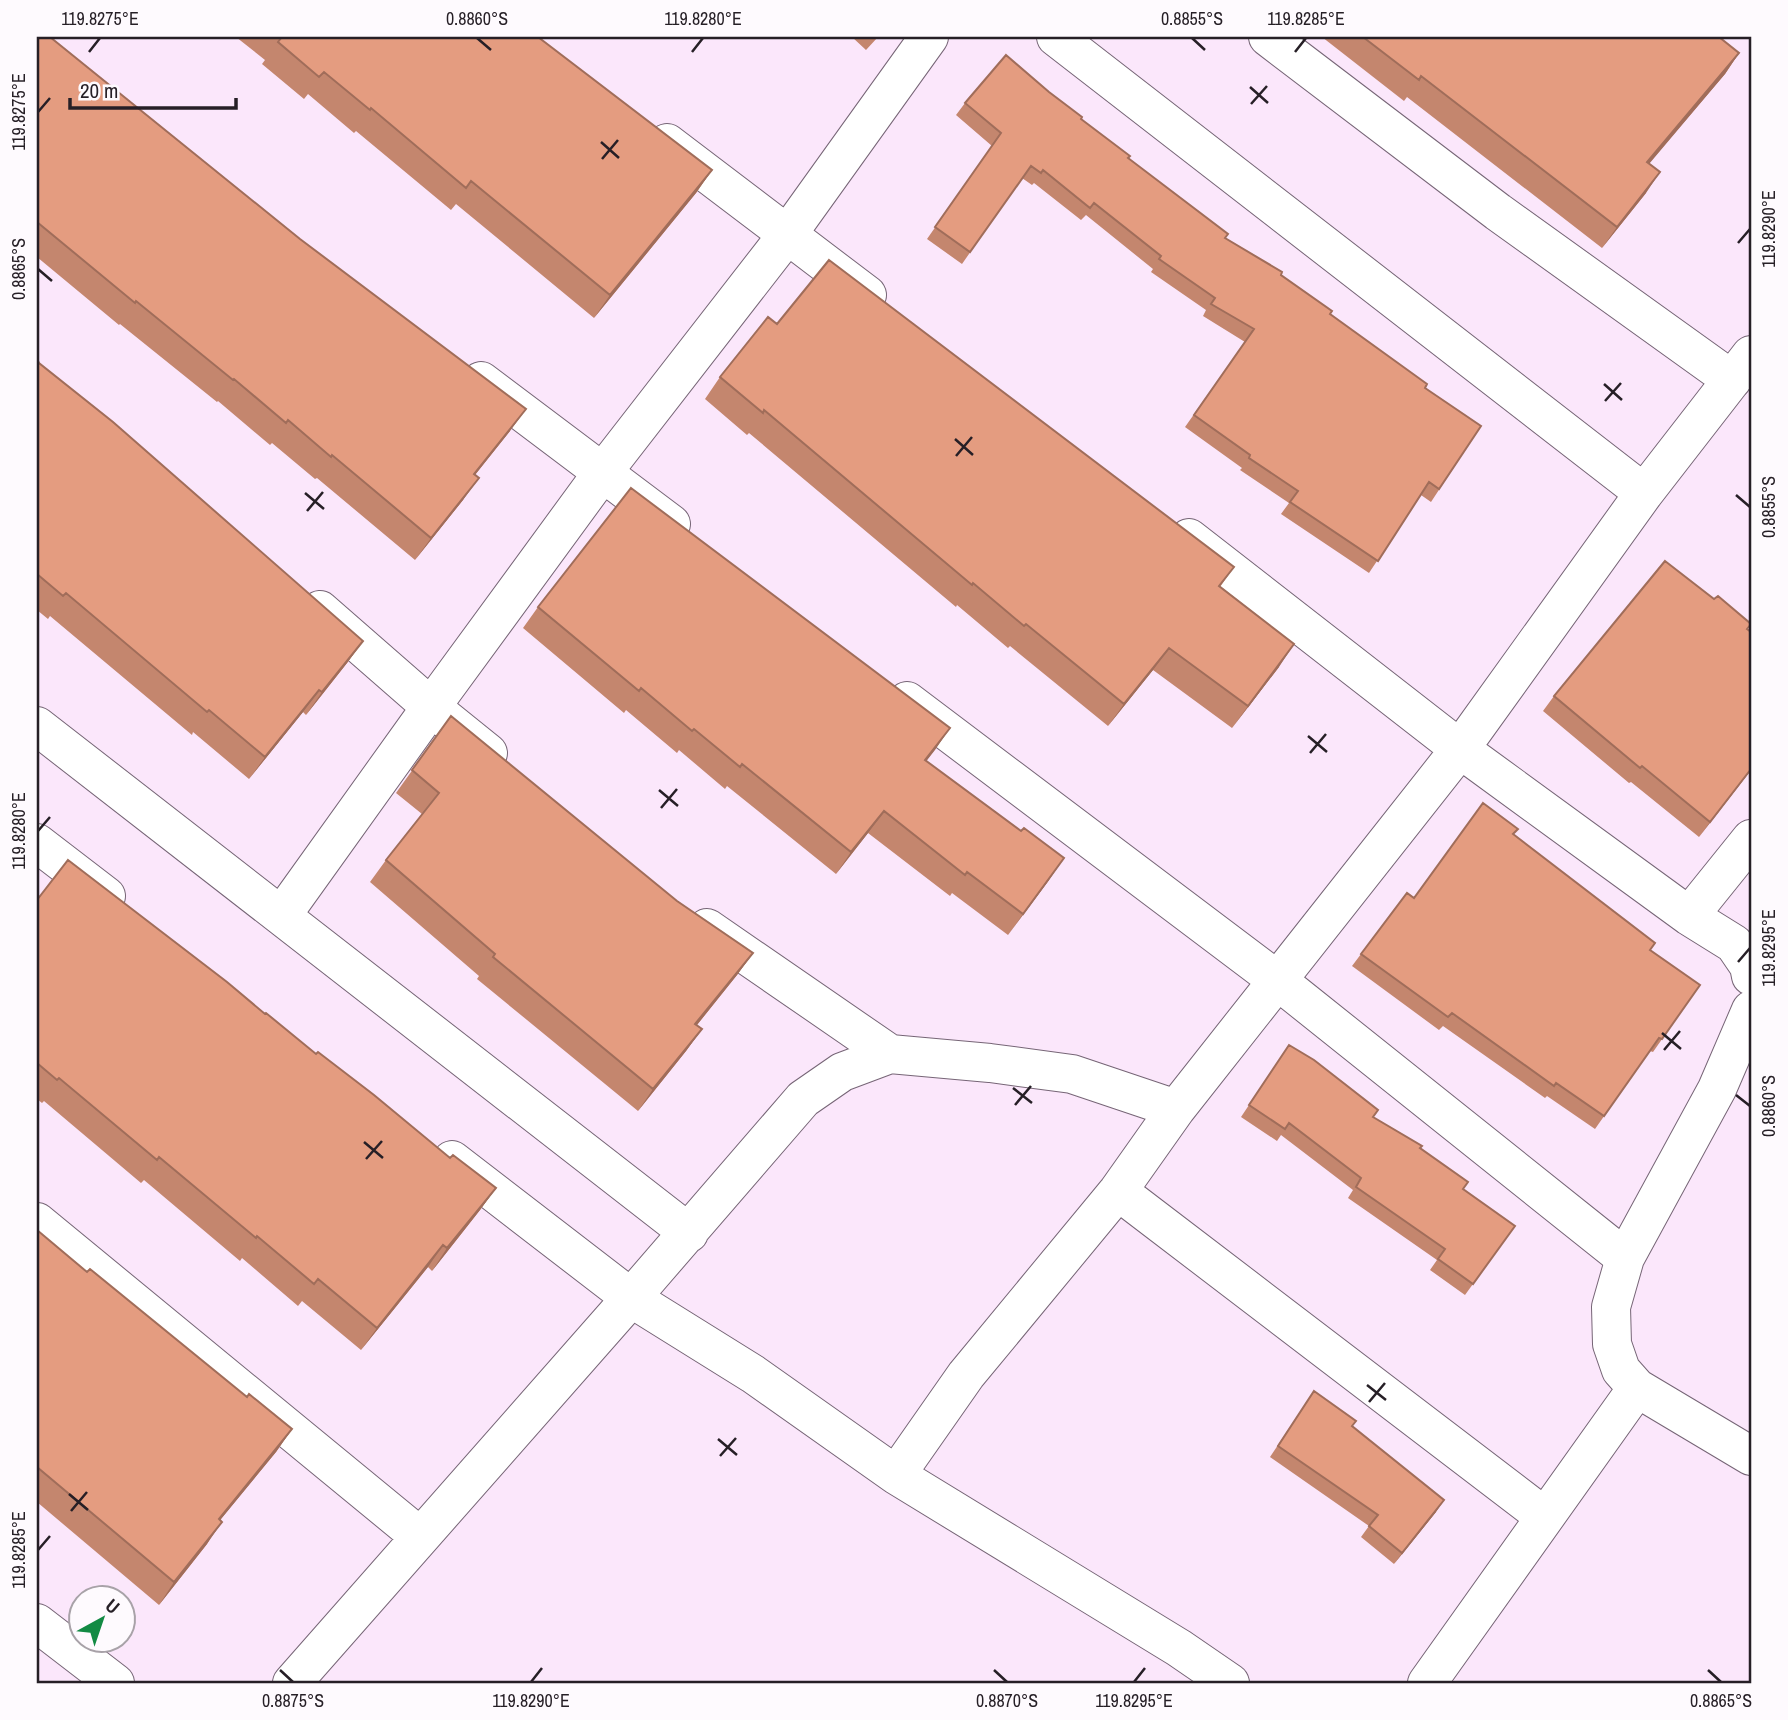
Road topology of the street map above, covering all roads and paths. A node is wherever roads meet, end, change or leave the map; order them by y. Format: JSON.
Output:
{"nodes":[{"id":1,"x":929,"y":37,"type":"edge"},
{"id":2,"x":1056,"y":37,"type":"edge"},
{"id":3,"x":1268,"y":37,"type":"edge"},
{"id":4,"x":637,"y":119,"type":"edge"},
{"id":5,"x":787,"y":235,"type":"junction"},
{"id":6,"x":896,"y":317,"type":"edge"},
{"id":7,"x":450,"y":358,"type":"edge"},
{"id":8,"x":1741,"y":367,"type":"edge"},
{"id":9,"x":603,"y":472,"type":"junction"},
{"id":10,"x":1644,"y":494,"type":"junction"},
{"id":11,"x":1156,"y":513,"type":"edge"},
{"id":12,"x":702,"y":547,"type":"edge"},
{"id":13,"x":297,"y":590,"type":"edge"},
{"id":14,"x":879,"y":680,"type":"edge"},
{"id":15,"x":431,"y":707,"type":"junction"},
{"id":16,"x":37,"y":726,"type":"edge"},
{"id":17,"x":1460,"y":749,"type":"junction"},
{"id":18,"x":516,"y":776,"type":"edge"},
{"id":19,"x":1751,"y":839,"type":"edge"},
{"id":20,"x":42,"y":857,"type":"edge"},
{"id":21,"x":675,"y":906,"type":"edge"},
{"id":22,"x":128,"y":913,"type":"edge"},
{"id":23,"x":282,"y":915,"type":"junction"},
{"id":24,"x":1689,"y":916,"type":"junction"},
{"id":25,"x":1751,"y":976,"type":"edge"},
{"id":26,"x":1277,"y":981,"type":"junction"},
{"id":27,"x":1751,"y":1010,"type":"edge"},
{"id":28,"x":890,"y":1054,"type":"junction"},
{"id":29,"x":1176,"y":1109,"type":"junction"},
{"id":30,"x":423,"y":1139,"type":"edge"},
{"id":31,"x":1118,"y":1191,"type":"junction"},
{"id":32,"x":37,"y":1222,"type":"edge"},
{"id":33,"x":689,"y":1233,"type":"junction"},
{"id":34,"x":1625,"y":1258,"type":"junction"},
{"id":35,"x":631,"y":1298,"type":"junction"},
{"id":36,"x":1637,"y":1388,"type":"junction"},
{"id":37,"x":1751,"y":1456,"type":"edge"},
{"id":38,"x":896,"y":1475,"type":"junction"},
{"id":39,"x":1545,"y":1517,"type":"junction"},
{"id":40,"x":419,"y":1536,"type":"junction"},
{"id":41,"x":37,"y":1623,"type":"edge"},
{"id":42,"x":115,"y":1683,"type":"edge"},
{"id":43,"x":292,"y":1683,"type":"edge"},
{"id":44,"x":1230,"y":1683,"type":"edge"},
{"id":45,"x":1427,"y":1683,"type":"edge"}],
"edges":[{"from":1,"to":5,"type":"street"},
{"from":2,"to":10,"type":"street"},
{"from":3,"to":8,"type":"street"},
{"from":4,"to":5,"type":"street"},
{"from":5,"to":6,"type":"street"},
{"from":5,"to":9,"type":"street"},
{"from":7,"to":9,"type":"street"},
{"from":8,"to":10,"type":"street"},
{"from":9,"to":12,"type":"street"},
{"from":9,"to":15,"type":"street"},
{"from":10,"to":17,"type":"street"},
{"from":11,"to":17,"type":"street"},
{"from":13,"to":15,"type":"street"},
{"from":14,"to":26,"type":"street"},
{"from":15,"to":18,"type":"street"},
{"from":15,"to":23,"type":"street"},
{"from":16,"to":23,"type":"street"},
{"from":17,"to":24,"type":"street"},
{"from":17,"to":26,"type":"street"},
{"from":19,"to":24,"type":"street"},
{"from":20,"to":22,"type":"street"},
{"from":21,"to":28,"type":"street"},
{"from":23,"to":33,"type":"street"},
{"from":24,"to":25,"type":"street"},
{"from":26,"to":29,"type":"street"},
{"from":26,"to":34,"type":"street"},
{"from":27,"to":34,"type":"street"},
{"from":28,"to":29,"type":"street"},
{"from":28,"to":33,"type":"street"},
{"from":29,"to":31,"type":"street"},
{"from":30,"to":35,"type":"street"},
{"from":31,"to":38,"type":"street"},
{"from":31,"to":39,"type":"street"},
{"from":32,"to":40,"type":"street"},
{"from":33,"to":35,"type":"street"},
{"from":34,"to":36,"type":"street"},
{"from":35,"to":38,"type":"street"},
{"from":35,"to":40,"type":"street"},
{"from":36,"to":37,"type":"street"},
{"from":36,"to":39,"type":"street"},
{"from":38,"to":44,"type":"street"},
{"from":39,"to":45,"type":"street"},
{"from":40,"to":43,"type":"street"},
{"from":41,"to":42,"type":"street"}]}
